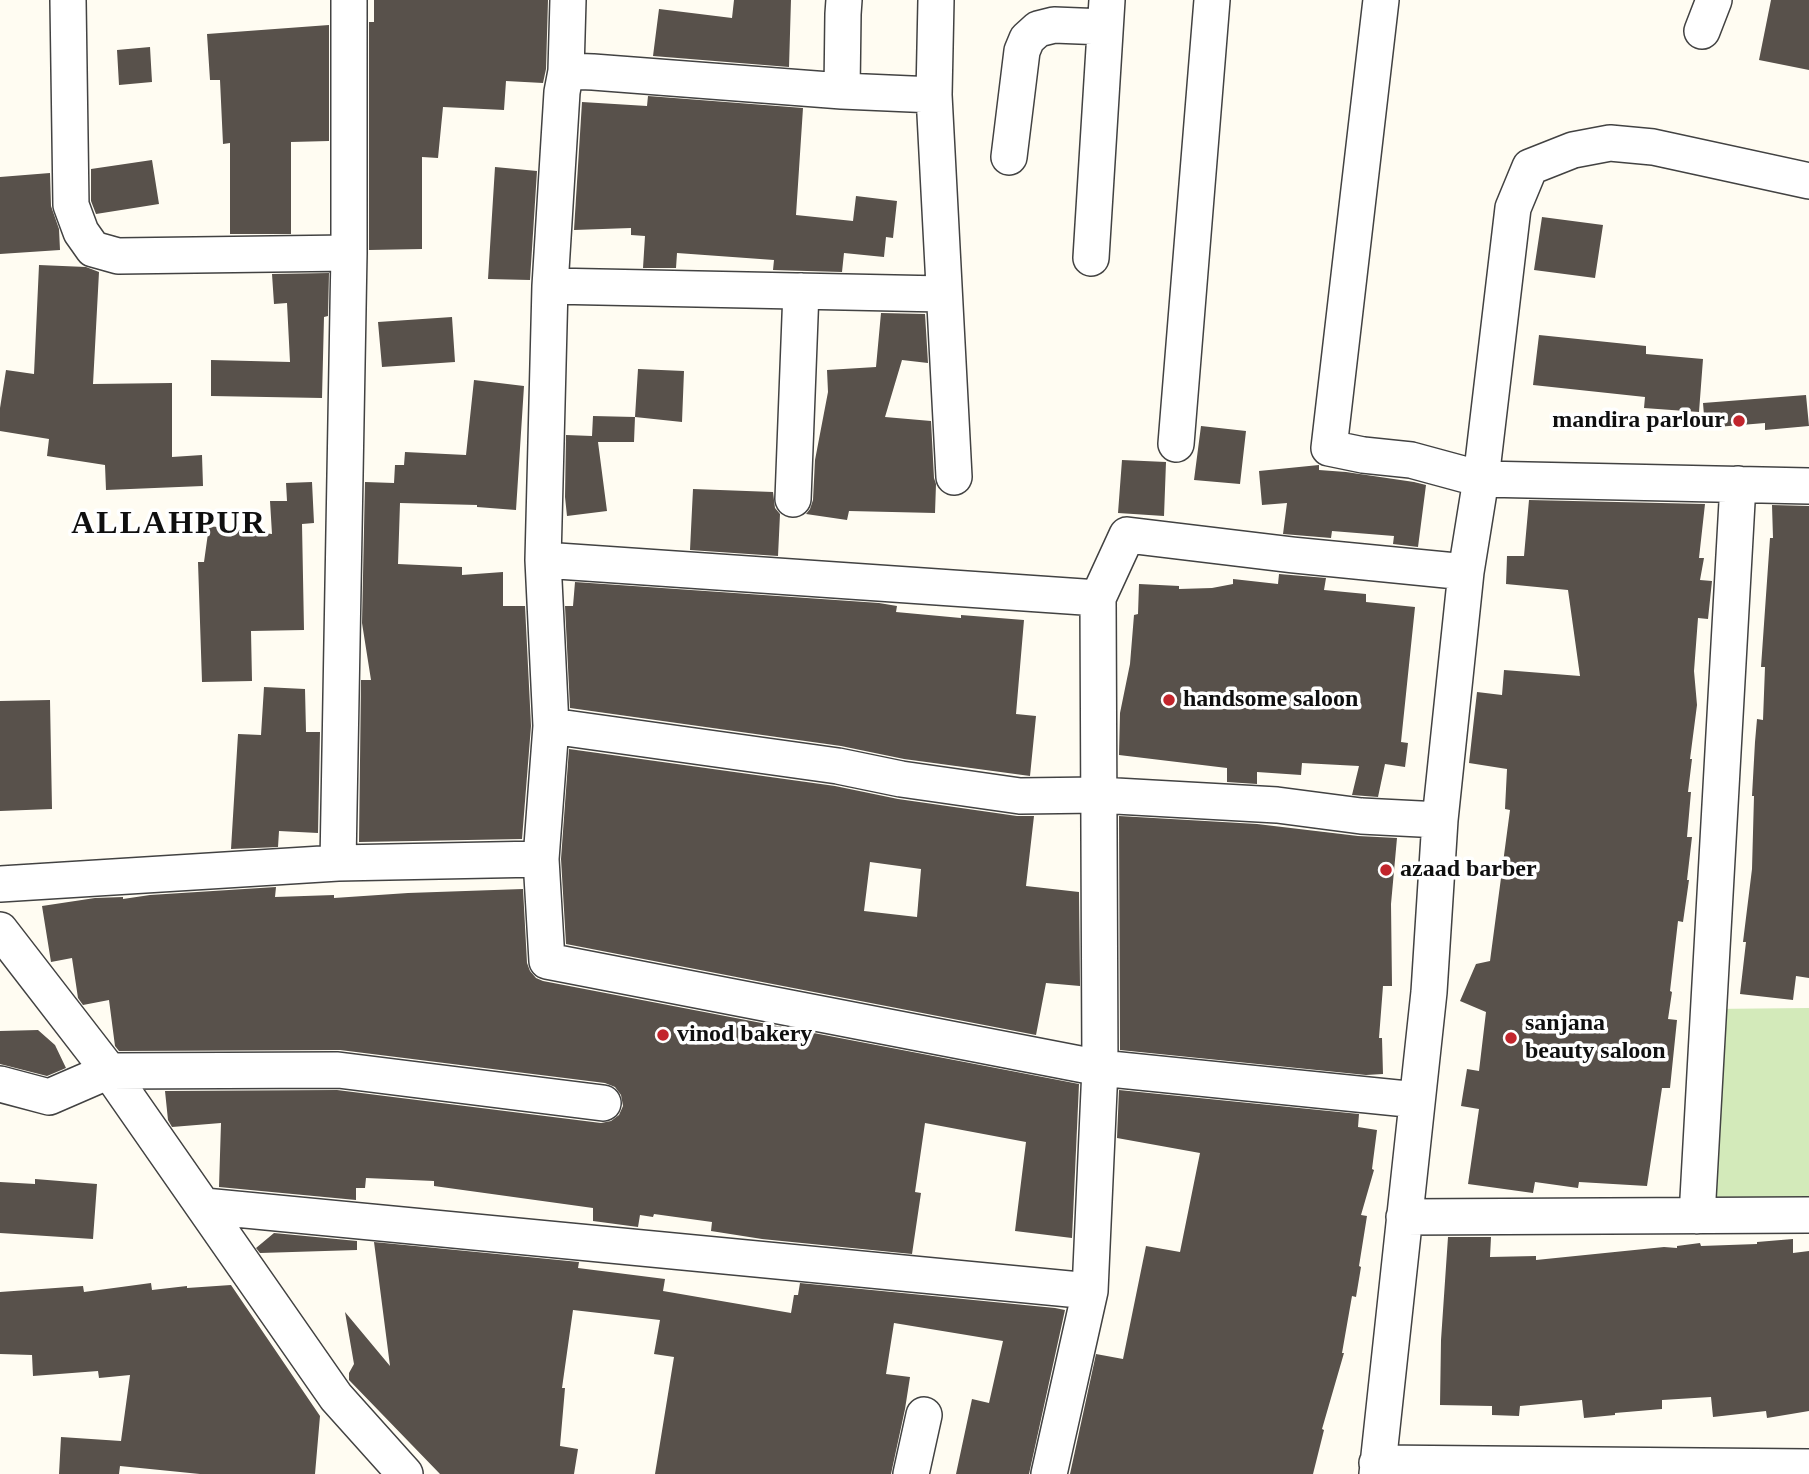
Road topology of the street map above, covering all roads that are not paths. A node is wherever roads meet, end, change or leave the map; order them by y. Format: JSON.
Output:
{"nodes":[{"id":1,"x":68,"y":0,"type":"edge"},
{"id":2,"x":349,"y":0,"type":"edge"},
{"id":3,"x":568,"y":0,"type":"edge"},
{"id":4,"x":844,"y":0,"type":"edge"},
{"id":5,"x":936,"y":0,"type":"edge"},
{"id":6,"x":1212,"y":0,"type":"edge"},
{"id":7,"x":1381,"y":0,"type":"edge"},
{"id":8,"x":1106,"y":14,"type":"edge"},
{"id":9,"x":566,"y":71,"type":"junction"},
{"id":10,"x":842,"y":91,"type":"junction"},
{"id":11,"x":934,"y":94,"type":"junction"},
{"id":12,"x":1009,"y":157,"type":"dead end"},
{"id":13,"x":1809,"y":181,"type":"edge"},
{"id":14,"x":349,"y":253,"type":"junction"},
{"id":15,"x":1091,"y":258,"type":"dead end"},
{"id":16,"x":550,"y":285,"type":"junction"},
{"id":17,"x":801,"y":291,"type":"junction"},
{"id":18,"x":943,"y":294,"type":"junction"},
{"id":19,"x":1176,"y":444,"type":"dead end"},
{"id":20,"x":954,"y":477,"type":"dead end"},
{"id":21,"x":1481,"y":479,"type":"junction"},
{"id":22,"x":1738,"y":484,"type":"junction"},
{"id":23,"x":1809,"y":486,"type":"edge"},
{"id":24,"x":793,"y":499,"type":"dead end"},
{"id":25,"x":543,"y":560,"type":"junction"},
{"id":26,"x":1466,"y":572,"type":"junction"},
{"id":27,"x":1098,"y":598,"type":"junction"},
{"id":28,"x":551,"y":726,"type":"junction"},
{"id":29,"x":1098,"y":795,"type":"junction"},
{"id":30,"x":1440,"y":820,"type":"junction"},
{"id":31,"x":541,"y":859,"type":"junction"},
{"id":32,"x":338,"y":863,"type":"junction"},
{"id":33,"x":0,"y":884,"type":"edge"},
{"id":34,"x":0,"y":930,"type":"edge"},
{"id":35,"x":1100,"y":1068,"type":"junction"},
{"id":36,"x":109,"y":1071,"type":"junction"},
{"id":37,"x":0,"y":1084,"type":"edge"},
{"id":38,"x":1417,"y":1100,"type":"junction"},
{"id":39,"x":603,"y":1103,"type":"dead end"},
{"id":40,"x":204,"y":1206,"type":"junction"},
{"id":41,"x":1809,"y":1215,"type":"edge"},
{"id":42,"x":1697,"y":1216,"type":"junction"},
{"id":43,"x":1404,"y":1217,"type":"junction"},
{"id":44,"x":1090,"y":1291,"type":"junction"},
{"id":45,"x":924,"y":1415,"type":"dead end"},
{"id":46,"x":1809,"y":1467,"type":"edge"},
{"id":47,"x":1377,"y":1469,"type":"edge"},
{"id":48,"x":405,"y":1474,"type":"edge"},
{"id":49,"x":911,"y":1474,"type":"edge"},
{"id":50,"x":1049,"y":1474,"type":"edge"}],
"edges":[{"from":1,"to":14,"type":"street"},
{"from":2,"to":14,"type":"street"},
{"from":3,"to":9,"type":"street"},
{"from":4,"to":10,"type":"street"},
{"from":5,"to":11,"type":"street"},
{"from":6,"to":19,"type":"street"},
{"from":7,"to":21,"type":"street"},
{"from":8,"to":12,"type":"street"},
{"from":8,"to":15,"type":"street"},
{"from":9,"to":10,"type":"street"},
{"from":9,"to":16,"type":"street"},
{"from":10,"to":11,"type":"street"},
{"from":11,"to":18,"type":"street"},
{"from":13,"to":21,"type":"street"},
{"from":14,"to":32,"type":"street"},
{"from":16,"to":17,"type":"street"},
{"from":16,"to":25,"type":"street"},
{"from":17,"to":18,"type":"street"},
{"from":17,"to":24,"type":"street"},
{"from":18,"to":20,"type":"street"},
{"from":21,"to":22,"type":"street"},
{"from":21,"to":26,"type":"street"},
{"from":22,"to":23,"type":"street"},
{"from":22,"to":42,"type":"street"},
{"from":25,"to":27,"type":"street"},
{"from":25,"to":28,"type":"street"},
{"from":26,"to":27,"type":"street"},
{"from":26,"to":30,"type":"street"},
{"from":27,"to":29,"type":"street"},
{"from":28,"to":29,"type":"street"},
{"from":28,"to":31,"type":"street"},
{"from":29,"to":30,"type":"street"},
{"from":29,"to":35,"type":"street"},
{"from":30,"to":38,"type":"street"},
{"from":31,"to":32,"type":"street"},
{"from":31,"to":35,"type":"street"},
{"from":32,"to":33,"type":"street"},
{"from":34,"to":36,"type":"street"},
{"from":35,"to":38,"type":"street"},
{"from":35,"to":44,"type":"street"},
{"from":36,"to":37,"type":"street"},
{"from":36,"to":39,"type":"street"},
{"from":36,"to":40,"type":"street"},
{"from":38,"to":43,"type":"street"},
{"from":40,"to":44,"type":"street"},
{"from":40,"to":48,"type":"street"},
{"from":41,"to":42,"type":"street"},
{"from":42,"to":43,"type":"street"},
{"from":43,"to":47,"type":"street"},
{"from":44,"to":50,"type":"street"},
{"from":45,"to":49,"type":"street"},
{"from":46,"to":47,"type":"street"}]}
